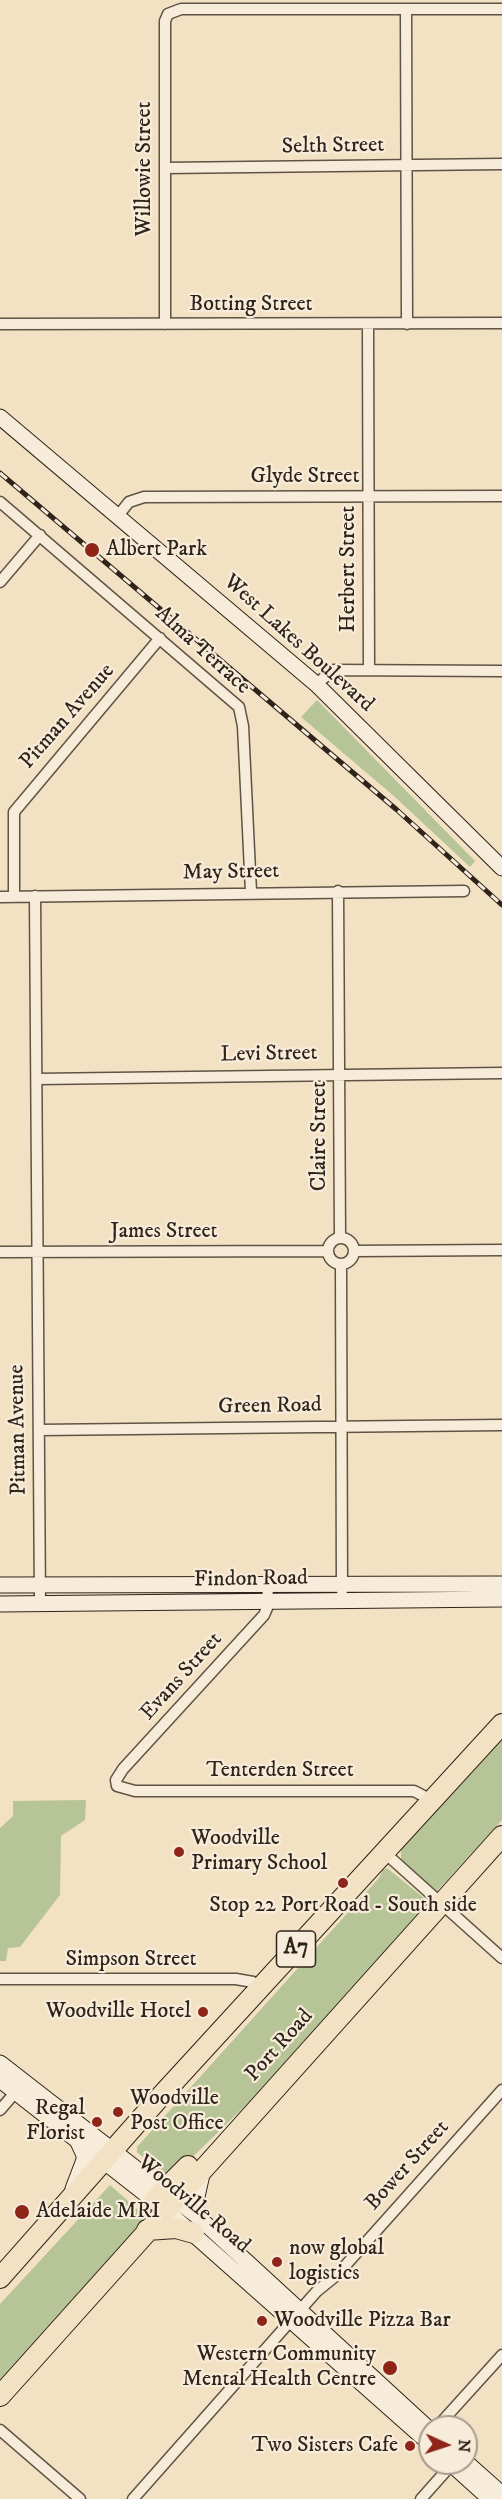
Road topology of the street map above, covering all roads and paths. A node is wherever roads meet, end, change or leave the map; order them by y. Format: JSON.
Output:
{"nodes":[{"id":1,"x":406,"y":9,"type":"junction"},
{"id":2,"x":502,"y":9,"type":"edge"},
{"id":3,"x":502,"y":164,"type":"edge"},
{"id":4,"x":406,"y":165,"type":"junction"},
{"id":5,"x":165,"y":168,"type":"junction"},
{"id":6,"x":502,"y":323,"type":"edge"},
{"id":7,"x":0,"y":324,"type":"edge"},
{"id":8,"x":165,"y":324,"type":"junction"},
{"id":9,"x":407,"y":324,"type":"junction"},
{"id":10,"x":368,"y":325,"type":"junction"},
{"id":11,"x":0,"y":417,"type":"edge"},
{"id":12,"x":502,"y":496,"type":"edge"},
{"id":13,"x":369,"y":497,"type":"junction"},
{"id":14,"x":0,"y":502,"type":"edge"},
{"id":15,"x":117,"y":517,"type":"junction"},
{"id":16,"x":40,"y":535,"type":"junction"},
{"id":17,"x":0,"y":582,"type":"edge"},
{"id":18,"x":160,"y":638,"type":"junction"},
{"id":19,"x":369,"y":670,"type":"junction"},
{"id":20,"x":502,"y":670,"type":"edge"},
{"id":21,"x":316,"y":684,"type":"junction"},
{"id":22,"x":502,"y":868,"type":"edge"},
{"id":23,"x":338,"y":891,"type":"junction"},
{"id":24,"x":464,"y":891,"type":"dead end"},
{"id":25,"x":250,"y":892,"type":"junction"},
{"id":26,"x":35,"y":896,"type":"junction"},
{"id":27,"x":0,"y":897,"type":"edge"},
{"id":28,"x":14,"y":897,"type":"junction"},
{"id":29,"x":339,"y":1073,"type":"junction"},
{"id":30,"x":502,"y":1073,"type":"edge"},
{"id":31,"x":37,"y":1079,"type":"junction"},
{"id":32,"x":340,"y":1238,"type":"junction"},
{"id":33,"x":502,"y":1250,"type":"edge"},
{"id":34,"x":0,"y":1251,"type":"edge"},
{"id":35,"x":37,"y":1251,"type":"junction"},
{"id":36,"x":327,"y":1251,"type":"junction"},
{"id":37,"x":354,"y":1251,"type":"junction"},
{"id":38,"x":341,"y":1265,"type":"junction"},
{"id":39,"x":502,"y":1425,"type":"edge"},
{"id":40,"x":341,"y":1426,"type":"junction"},
{"id":41,"x":39,"y":1430,"type":"junction"},
{"id":42,"x":268,"y":1584,"type":"junction"},
{"id":43,"x":342,"y":1584,"type":"junction"},
{"id":44,"x":502,"y":1584,"type":"edge"},
{"id":45,"x":0,"y":1585,"type":"edge"},
{"id":46,"x":40,"y":1585,"type":"junction"},
{"id":47,"x":502,"y":1599,"type":"edge"},
{"id":48,"x":342,"y":1602,"type":"junction"},
{"id":49,"x":268,"y":1603,"type":"junction"},
{"id":50,"x":0,"y":1604,"type":"edge"},
{"id":51,"x":40,"y":1604,"type":"junction"},
{"id":52,"x":502,"y":1724,"type":"edge"},
{"id":53,"x":123,"y":1789,"type":"joint"},
{"id":54,"x":433,"y":1801,"type":"junction"},
{"id":55,"x":502,"y":1836,"type":"edge"},
{"id":56,"x":385,"y":1854,"type":"junction"},
{"id":57,"x":442,"y":1903,"type":"junction"},
{"id":58,"x":502,"y":1958,"type":"edge"},
{"id":59,"x":0,"y":1978,"type":"edge"},
{"id":60,"x":260,"y":1988,"type":"junction"},
{"id":61,"x":0,"y":2063,"type":"edge"},
{"id":62,"x":0,"y":2080,"type":"edge"},
{"id":63,"x":20,"y":2087,"type":"junction"},
{"id":64,"x":502,"y":2090,"type":"edge"},
{"id":65,"x":0,"y":2110,"type":"edge"},
{"id":66,"x":248,"y":2118,"type":"junction"},
{"id":67,"x":76,"y":2138,"type":"junction"},
{"id":68,"x":109,"y":2155,"type":"junction"},
{"id":69,"x":204,"y":2167,"type":"junction"},
{"id":70,"x":165,"y":2200,"type":"junction"},
{"id":71,"x":65,"y":2205,"type":"junction"},
{"id":72,"x":195,"y":2224,"type":"junction"},
{"id":73,"x":147,"y":2230,"type":"junction"},
{"id":74,"x":0,"y":2278,"type":"edge"},
{"id":75,"x":296,"y":2315,"type":"junction"},
{"id":76,"x":502,"y":2355,"type":"edge"},
{"id":77,"x":0,"y":2396,"type":"edge"},
{"id":78,"x":448,"y":2415,"type":"edge"},
{"id":79,"x":418,"y":2427,"type":"edge"},
{"id":80,"x":0,"y":2430,"type":"edge"},
{"id":81,"x":444,"y":2475,"type":"edge"},
{"id":82,"x":467,"y":2475,"type":"edge"},
{"id":83,"x":474,"y":2475,"type":"edge"},
{"id":84,"x":502,"y":2494,"type":"edge"},
{"id":85,"x":80,"y":2499,"type":"edge"},
{"id":86,"x":133,"y":2499,"type":"edge"},
{"id":87,"x":421,"y":2499,"type":"edge"},
{"id":88,"x":490,"y":2499,"type":"edge"}],
"edges":[{"from":1,"to":2,"type":"street"},
{"from":1,"to":4,"type":"street"},
{"from":1,"to":5,"type":"street","name":"Willowie Street"},
{"from":3,"to":4,"type":"street","name":"Selth Street"},
{"from":4,"to":5,"type":"street","name":"Selth Street"},
{"from":4,"to":9,"type":"street"},
{"from":5,"to":8,"type":"street","name":"Willowie Street"},
{"from":6,"to":9,"type":"street","name":"Botting Street"},
{"from":7,"to":8,"type":"street","name":"Botting Street"},
{"from":8,"to":10,"type":"street","name":"Botting Street"},
{"from":9,"to":10,"type":"street","name":"Botting Street"},
{"from":10,"to":13,"type":"street","name":"Herbert Street"},
{"from":11,"to":15,"type":"main road","name":"West Lakes Boulevard"},
{"from":12,"to":13,"type":"street","name":"Glyde Street"},
{"from":13,"to":15,"type":"street","name":"Glyde Street"},
{"from":13,"to":19,"type":"street","name":"Herbert Street"},
{"from":14,"to":16,"type":"street","name":"Alma Terrace"},
{"from":15,"to":21,"type":"main road","name":"West Lakes Boulevard"},
{"from":16,"to":17,"type":"street"},
{"from":16,"to":18,"type":"street","name":"Alma Terrace"},
{"from":18,"to":25,"type":"street","name":"Alma Terrace"},
{"from":18,"to":28,"type":"street","name":"Pitman Avenue"},
{"from":19,"to":20,"type":"street"},
{"from":19,"to":21,"type":"street"},
{"from":21,"to":22,"type":"main road","name":"West Lakes Boulevard"},
{"from":23,"to":24,"type":"street","name":"May Street"},
{"from":23,"to":25,"type":"street","name":"May Street"},
{"from":23,"to":29,"type":"street","name":"Claire Street"},
{"from":25,"to":26,"type":"street","name":"May Street"},
{"from":26,"to":28,"type":"street","name":"May Street"},
{"from":26,"to":31,"type":"street","name":"Pitman Avenue"},
{"from":27,"to":28,"type":"street","name":"May Street"},
{"from":29,"to":30,"type":"street","name":"Levi Street"},
{"from":29,"to":31,"type":"street","name":"Levi Street"},
{"from":29,"to":32,"type":"street","name":"Claire Street"},
{"from":31,"to":35,"type":"street","name":"Pitman Avenue"},
{"from":32,"to":36,"type":"street"},
{"from":32,"to":37,"type":"street"},
{"from":33,"to":37,"type":"street"},
{"from":34,"to":35,"type":"street","name":"James Street"},
{"from":35,"to":36,"type":"street","name":"James Street"},
{"from":35,"to":41,"type":"street","name":"Pitman Avenue"},
{"from":36,"to":38,"type":"street"},
{"from":37,"to":38,"type":"street"},
{"from":38,"to":40,"type":"street"},
{"from":39,"to":40,"type":"street","name":"Green Road"},
{"from":40,"to":41,"type":"street","name":"Green Road"},
{"from":40,"to":43,"type":"street"},
{"from":41,"to":46,"type":"street","name":"Pitman Avenue"},
{"from":42,"to":43,"type":"main road","name":"Findon Road"},
{"from":42,"to":46,"type":"main road","name":"Findon Road"},
{"from":42,"to":49,"type":"street"},
{"from":43,"to":44,"type":"main road","name":"Findon Road"},
{"from":43,"to":48,"type":"street"},
{"from":45,"to":46,"type":"main road","name":"Findon Road"},
{"from":46,"to":51,"type":"street","name":"Pitman Avenue"},
{"from":47,"to":48,"type":"main road","name":"Findon Road"},
{"from":48,"to":49,"type":"main road","name":"Findon Road"},
{"from":49,"to":51,"type":"main road","name":"Findon Road"},
{"from":49,"to":53,"type":"street","name":"Evans Street"},
{"from":50,"to":51,"type":"main road","name":"Findon Road"},
{"from":52,"to":54,"type":"highway","number":"A7"},
{"from":53,"to":54,"type":"street","name":"Tenterden Street"},
{"from":54,"to":56,"type":"highway","number":"A7"},
{"from":55,"to":57,"type":"highway","name":"Port Road"},
{"from":56,"to":57,"type":"street"},
{"from":56,"to":60,"type":"highway","number":"A7"},
{"from":57,"to":58,"type":"street"},
{"from":57,"to":66,"type":"highway","name":"Port Road"},
{"from":59,"to":60,"type":"street","name":"Simpson Street"},
{"from":60,"to":68,"type":"highway","number":"A7"},
{"from":61,"to":63,"type":"main road","name":"Woodville Road"},
{"from":62,"to":63,"type":"main road","name":"Woodville Road"},
{"from":63,"to":65,"type":"street"},
{"from":63,"to":67,"type":"main road","name":"Woodville Road"},
{"from":63,"to":68,"type":"main road","name":"Woodville Road"},
{"from":64,"to":75,"type":"street","name":"Bower Street"},
{"from":66,"to":69,"type":"highway","name":"Port Road"},
{"from":66,"to":70,"type":"highway"},
{"from":67,"to":68,"type":"main road","name":"Woodville Road"},
{"from":67,"to":71,"type":"main road"},
{"from":68,"to":70,"type":"main road","name":"Woodville Road"},
{"from":68,"to":71,"type":"highway","number":"A7"},
{"from":69,"to":70,"type":"highway","name":"Port Road"},
{"from":69,"to":72,"type":"main road"},
{"from":70,"to":72,"type":"main road","name":"Woodville Road"},
{"from":70,"to":73,"type":"highway","name":"Port Road"},
{"from":71,"to":74,"type":"highway","number":"A7"},
{"from":72,"to":73,"type":"highway"},
{"from":72,"to":75,"type":"main road","name":"Woodville Road"},
{"from":73,"to":77,"type":"highway","name":"Port Road"},
{"from":75,"to":79,"type":"main road","name":"Woodville Road"},
{"from":75,"to":86,"type":"street","name":"Bower Street"},
{"from":76,"to":78,"type":"street"},
{"from":80,"to":85,"type":"street"},
{"from":81,"to":87,"type":"street"},
{"from":82,"to":88,"type":"main road"},
{"from":83,"to":84,"type":"main road"}]}
